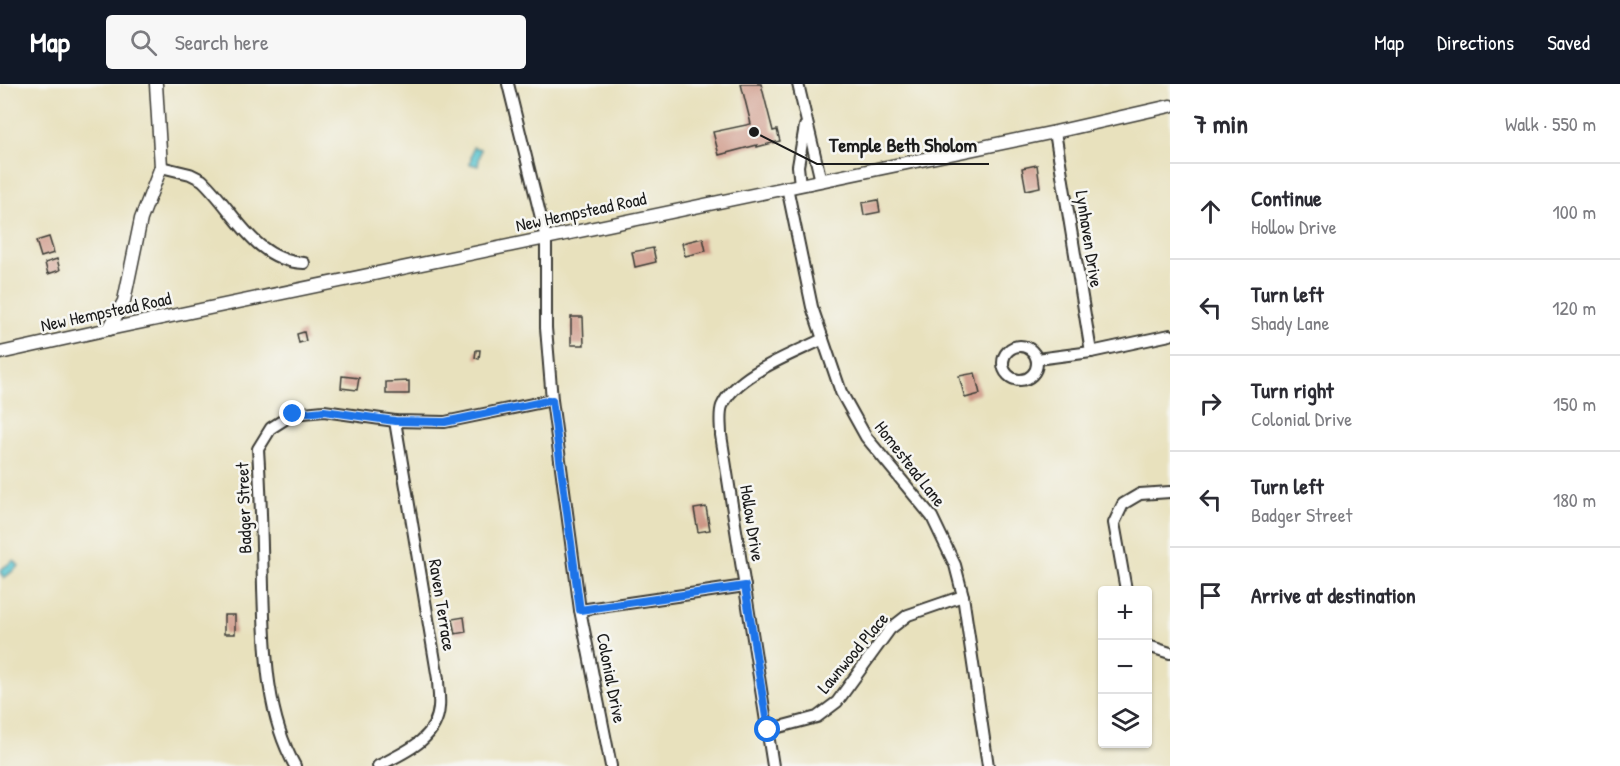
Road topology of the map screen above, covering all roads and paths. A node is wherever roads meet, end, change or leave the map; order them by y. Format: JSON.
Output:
{"nodes":[{"id":1,"x":156,"y":84,"type":"edge"},
{"id":2,"x":508,"y":84,"type":"edge"},
{"id":3,"x":798,"y":84,"type":"edge"},
{"id":4,"x":1170,"y":106,"type":"edge"},
{"id":5,"x":806,"y":120,"type":"junction"},
{"id":6,"x":1055,"y":132,"type":"junction"},
{"id":7,"x":161,"y":167,"type":"junction"},
{"id":8,"x":820,"y":181,"type":"junction"},
{"id":9,"x":794,"y":186,"type":"junction"},
{"id":10,"x":546,"y":238,"type":"junction"},
{"id":11,"x":304,"y":263,"type":"dead end"},
{"id":12,"x":109,"y":329,"type":"junction"},
{"id":13,"x":1170,"y":335,"type":"edge"},
{"id":14,"x":823,"y":339,"type":"junction"},
{"id":15,"x":1091,"y":352,"type":"junction"},
{"id":16,"x":0,"y":353,"type":"edge"},
{"id":17,"x":1037,"y":359,"type":"dead end"},
{"id":18,"x":552,"y":400,"type":"junction"},
{"id":19,"x":395,"y":421,"type":"junction"},
{"id":20,"x":1170,"y":492,"type":"edge"},
{"id":21,"x":745,"y":586,"type":"junction"},
{"id":22,"x":1125,"y":586,"type":"edge"},
{"id":23,"x":963,"y":596,"type":"junction"},
{"id":24,"x":580,"y":610,"type":"junction"},
{"id":25,"x":1152,"y":647,"type":"edge"},
{"id":26,"x":1170,"y":652,"type":"edge"},
{"id":27,"x":768,"y":730,"type":"junction"},
{"id":28,"x":295,"y":766,"type":"edge"},
{"id":29,"x":378,"y":766,"type":"edge"},
{"id":30,"x":611,"y":766,"type":"edge"},
{"id":31,"x":773,"y":766,"type":"edge"},
{"id":32,"x":988,"y":766,"type":"edge"}],
"edges":[{"from":1,"to":7,"type":"street"},
{"from":2,"to":10,"type":"street","name":"Colonial Drive"},
{"from":3,"to":5,"type":"street"},
{"from":4,"to":6,"type":"street","name":"New Hempstead Road"},
{"from":5,"to":8,"type":"street"},
{"from":5,"to":9,"type":"street","name":"Homestead Lane"},
{"from":6,"to":8,"type":"street","name":"New Hempstead Road"},
{"from":6,"to":15,"type":"street","name":"Lynhaven Drive"},
{"from":7,"to":11,"type":"street"},
{"from":7,"to":12,"type":"street"},
{"from":8,"to":9,"type":"street","name":"New Hempstead Road"},
{"from":9,"to":10,"type":"street","name":"New Hempstead Road"},
{"from":9,"to":14,"type":"street","name":"Homestead Lane"},
{"from":10,"to":12,"type":"street","name":"New Hempstead Road"},
{"from":10,"to":18,"type":"street","name":"Colonial Drive"},
{"from":12,"to":16,"type":"street","name":"New Hempstead Road"},
{"from":13,"to":15,"type":"street"},
{"from":14,"to":21,"type":"street","name":"Hollow Drive"},
{"from":14,"to":23,"type":"street","name":"Homestead Lane"},
{"from":15,"to":17,"type":"street"},
{"from":18,"to":19,"type":"street","name":"Badger Street"},
{"from":18,"to":24,"type":"street","name":"Colonial Drive"},
{"from":19,"to":28,"type":"street","name":"Badger Street"},
{"from":19,"to":29,"type":"street","name":"Raven Terrace"},
{"from":20,"to":22,"type":"street"},
{"from":21,"to":24,"type":"street"},
{"from":21,"to":27,"type":"street","name":"Hollow Drive"},
{"from":23,"to":27,"type":"street","name":"Lawnwood Place"},
{"from":23,"to":32,"type":"street","name":"Homestead Lane"},
{"from":24,"to":30,"type":"street","name":"Colonial Drive"},
{"from":25,"to":26,"type":"street"},
{"from":27,"to":31,"type":"street","name":"Hollow Drive"}]}
